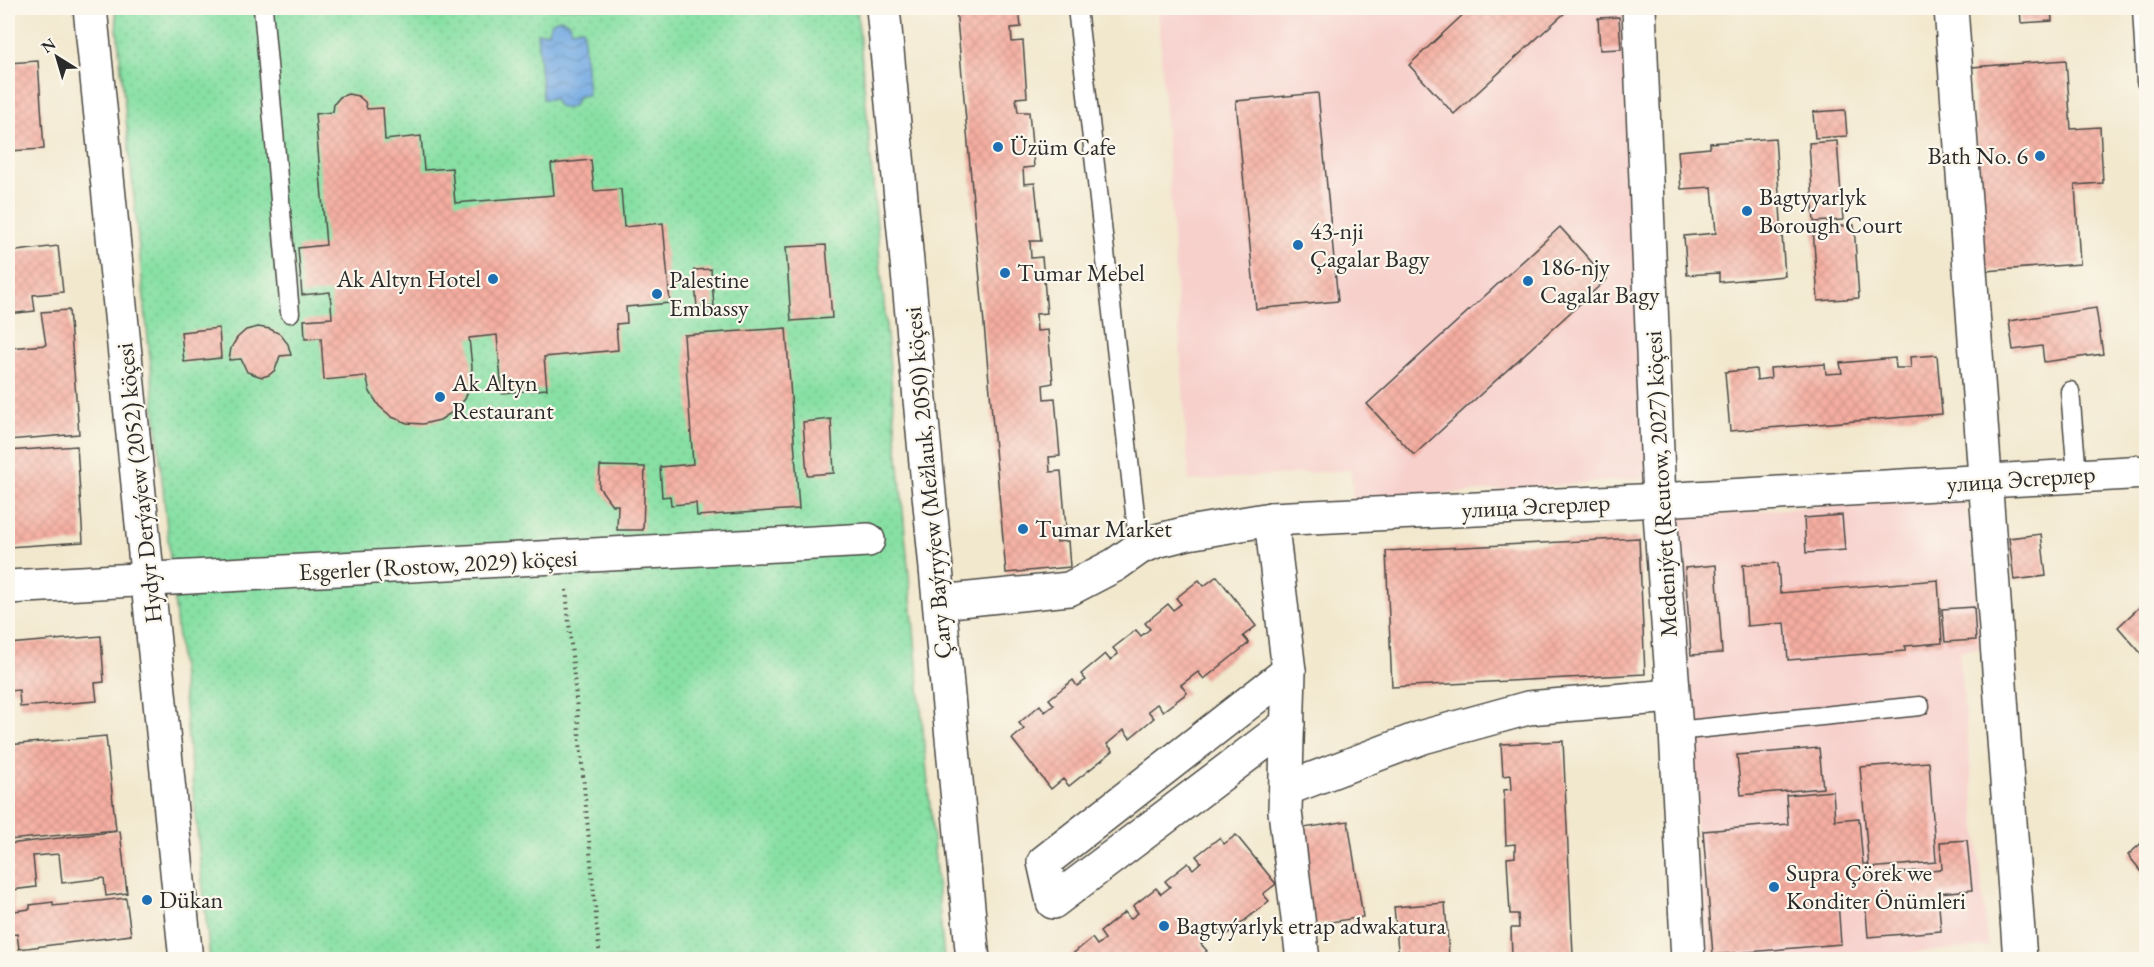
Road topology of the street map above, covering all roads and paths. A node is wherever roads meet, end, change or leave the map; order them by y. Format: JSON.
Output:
{"nodes":[{"id":1,"x":90,"y":8,"type":"edge"},
{"id":2,"x":263,"y":8,"type":"edge"},
{"id":3,"x":883,"y":8,"type":"edge"},
{"id":4,"x":1077,"y":8,"type":"edge"},
{"id":5,"x":1639,"y":8,"type":"edge"},
{"id":6,"x":1951,"y":8,"type":"edge"},
{"id":7,"x":2142,"y":8,"type":"edge"},
{"id":8,"x":2146,"y":82,"type":"edge"},
{"id":9,"x":290,"y":313,"type":"dead end"},
{"id":10,"x":2070,"y":391,"type":"dead end"},
{"id":11,"x":2146,"y":472,"type":"edge"},
{"id":12,"x":2077,"y":475,"type":"junction"},
{"id":13,"x":1986,"y":482,"type":"junction"},
{"id":14,"x":1659,"y":500,"type":"junction"},
{"id":15,"x":1271,"y":519,"type":"junction"},
{"id":16,"x":868,"y":540,"type":"dead end"},
{"id":17,"x":1138,"y":548,"type":"junction"},
{"id":18,"x":563,"y":558,"type":"junction"},
{"id":19,"x":149,"y":580,"type":"junction"},
{"id":20,"x":8,"y":588,"type":"edge"},
{"id":21,"x":940,"y":602,"type":"junction"},
{"id":22,"x":1289,"y":671,"type":"junction"},
{"id":23,"x":1672,"y":696,"type":"junction"},
{"id":24,"x":1920,"y":706,"type":"dead end"},
{"id":25,"x":1288,"y":724,"type":"junction"},
{"id":26,"x":1676,"y":731,"type":"junction"},
{"id":27,"x":1286,"y":789,"type":"junction"},
{"id":28,"x":186,"y":960,"type":"edge"},
{"id":29,"x":600,"y":960,"type":"edge"},
{"id":30,"x":973,"y":960,"type":"edge"},
{"id":31,"x":1303,"y":960,"type":"edge"},
{"id":32,"x":1688,"y":960,"type":"edge"},
{"id":33,"x":2020,"y":960,"type":"edge"}],
"edges":[{"from":1,"to":19,"type":"street","name":"Hydyr Derýaýew (2052) köçesi"},
{"from":2,"to":9,"type":"lane"},
{"from":3,"to":21,"type":"street","name":"Çary Baýryýew (Mežlauk, 2050) köçesi"},
{"from":4,"to":17,"type":"lane"},
{"from":5,"to":14,"type":"street","name":"Medeniýet (Reutow, 2027) köçesi"},
{"from":6,"to":13,"type":"street"},
{"from":7,"to":8,"type":"lane"},
{"from":10,"to":12,"type":"lane"},
{"from":11,"to":12,"type":"street","name":"улица Эсгерлер"},
{"from":12,"to":13,"type":"street","name":"улица Эсгерлер"},
{"from":13,"to":14,"type":"street","name":"улица Эсгерлер"},
{"from":13,"to":33,"type":"street"},
{"from":14,"to":15,"type":"street","name":"улица Эсгерлер"},
{"from":14,"to":23,"type":"street","name":"Medeniýet (Reutow, 2027) köçesi"},
{"from":15,"to":17,"type":"street","name":"улица Эсгерлер"},
{"from":15,"to":22,"type":"street"},
{"from":16,"to":18,"type":"street","name":"Esgerler (Rostow, 2029) köçesi"},
{"from":17,"to":21,"type":"street","name":"улица Эсгерлер"},
{"from":18,"to":19,"type":"street","name":"Esgerler (Rostow, 2029) köçesi"},
{"from":18,"to":29,"type":"path"},
{"from":19,"to":20,"type":"street","name":"Esgerler (Rostow, 2029) köçesi"},
{"from":19,"to":28,"type":"street","name":"Hydyr Derýaýew (2052) köçesi"},
{"from":21,"to":30,"type":"street","name":"Çary Baýryýew (Mežlauk, 2050) köçesi"},
{"from":22,"to":25,"type":"street"},
{"from":22,"to":25,"type":"street"},
{"from":23,"to":26,"type":"street","name":"Medeniýet (Reutow, 2027) köçesi"},
{"from":23,"to":27,"type":"street"},
{"from":24,"to":26,"type":"lane"},
{"from":25,"to":27,"type":"street"},
{"from":26,"to":32,"type":"street","name":"Medeniýet (Reutow, 2027) köçesi"},
{"from":27,"to":31,"type":"street"}]}
